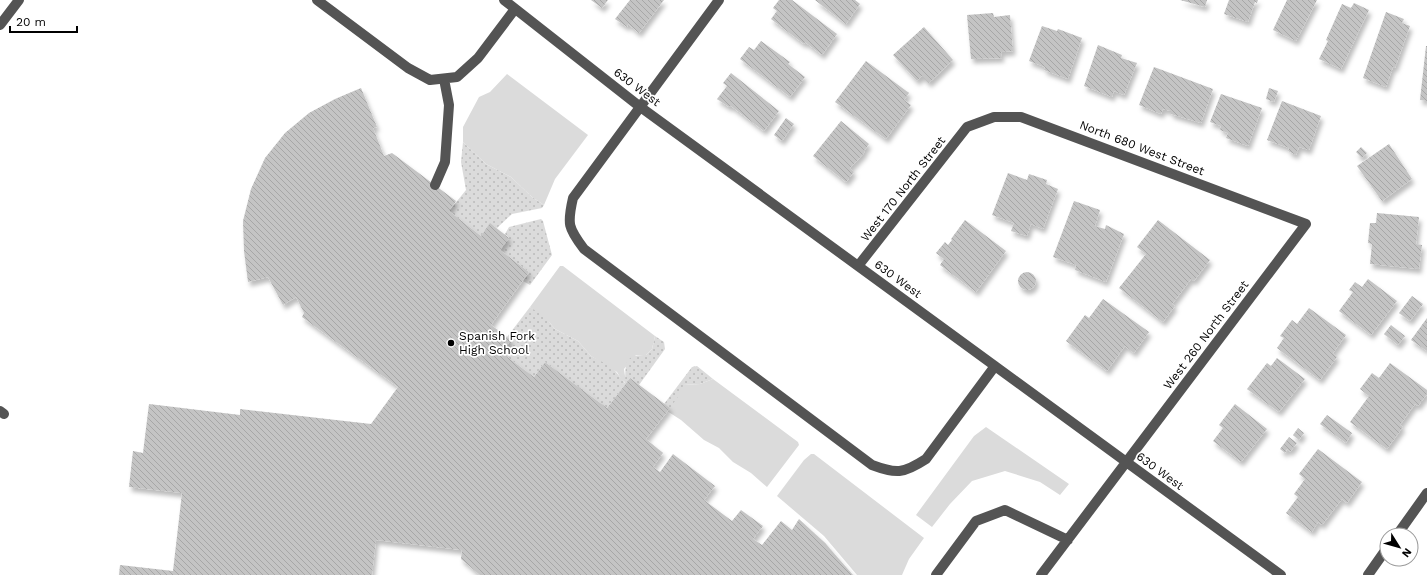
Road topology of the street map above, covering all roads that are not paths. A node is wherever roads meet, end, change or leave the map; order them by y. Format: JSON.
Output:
{"nodes":[{"id":1,"x":19,"y":0,"type":"edge"},
{"id":2,"x":317,"y":0,"type":"edge"},
{"id":3,"x":504,"y":0,"type":"edge"},
{"id":4,"x":719,"y":0,"type":"edge"},
{"id":5,"x":515,"y":9,"type":"junction"},
{"id":6,"x":0,"y":25,"type":"edge"},
{"id":7,"x":444,"y":79,"type":"junction"},
{"id":8,"x":639,"y":106,"type":"junction"},
{"id":9,"x":967,"y":127,"type":"joint"},
{"id":10,"x":435,"y":186,"type":"dead end"},
{"id":11,"x":1306,"y":224,"type":"joint"},
{"id":12,"x":858,"y":266,"type":"junction"},
{"id":13,"x":995,"y":366,"type":"junction"},
{"id":14,"x":1125,"y":461,"type":"junction"},
{"id":15,"x":1427,"y":493,"type":"edge"},
{"id":16,"x":1403,"y":527,"type":"edge"},
{"id":17,"x":1068,"y":540,"type":"junction"},
{"id":18,"x":1379,"y":559,"type":"edge"},
{"id":19,"x":936,"y":575,"type":"edge"},
{"id":20,"x":1041,"y":575,"type":"edge"},
{"id":21,"x":1280,"y":575,"type":"edge"},
{"id":22,"x":1368,"y":575,"type":"edge"}],
"edges":[{"from":1,"to":6,"type":"street"},
{"from":2,"to":7,"type":"street"},
{"from":3,"to":5,"type":"street","name":"630 West"},
{"from":4,"to":8,"type":"street"},
{"from":5,"to":7,"type":"street"},
{"from":5,"to":8,"type":"street","name":"630 West"},
{"from":7,"to":10,"type":"street"},
{"from":8,"to":12,"type":"street","name":"630 West"},
{"from":8,"to":13,"type":"street"},
{"from":9,"to":11,"type":"street","name":"North 680 West Street"},
{"from":9,"to":12,"type":"street","name":"West 170 North Street"},
{"from":11,"to":14,"type":"street","name":"West 260 North Street"},
{"from":12,"to":13,"type":"street","name":"630 West"},
{"from":13,"to":14,"type":"street","name":"630 West"},
{"from":14,"to":17,"type":"street","name":"West 260 North Street"},
{"from":14,"to":21,"type":"street","name":"630 West"},
{"from":15,"to":16,"type":"street"},
{"from":17,"to":19,"type":"street"},
{"from":17,"to":20,"type":"street","name":"West 260 North Street"},
{"from":18,"to":22,"type":"street"}]}
